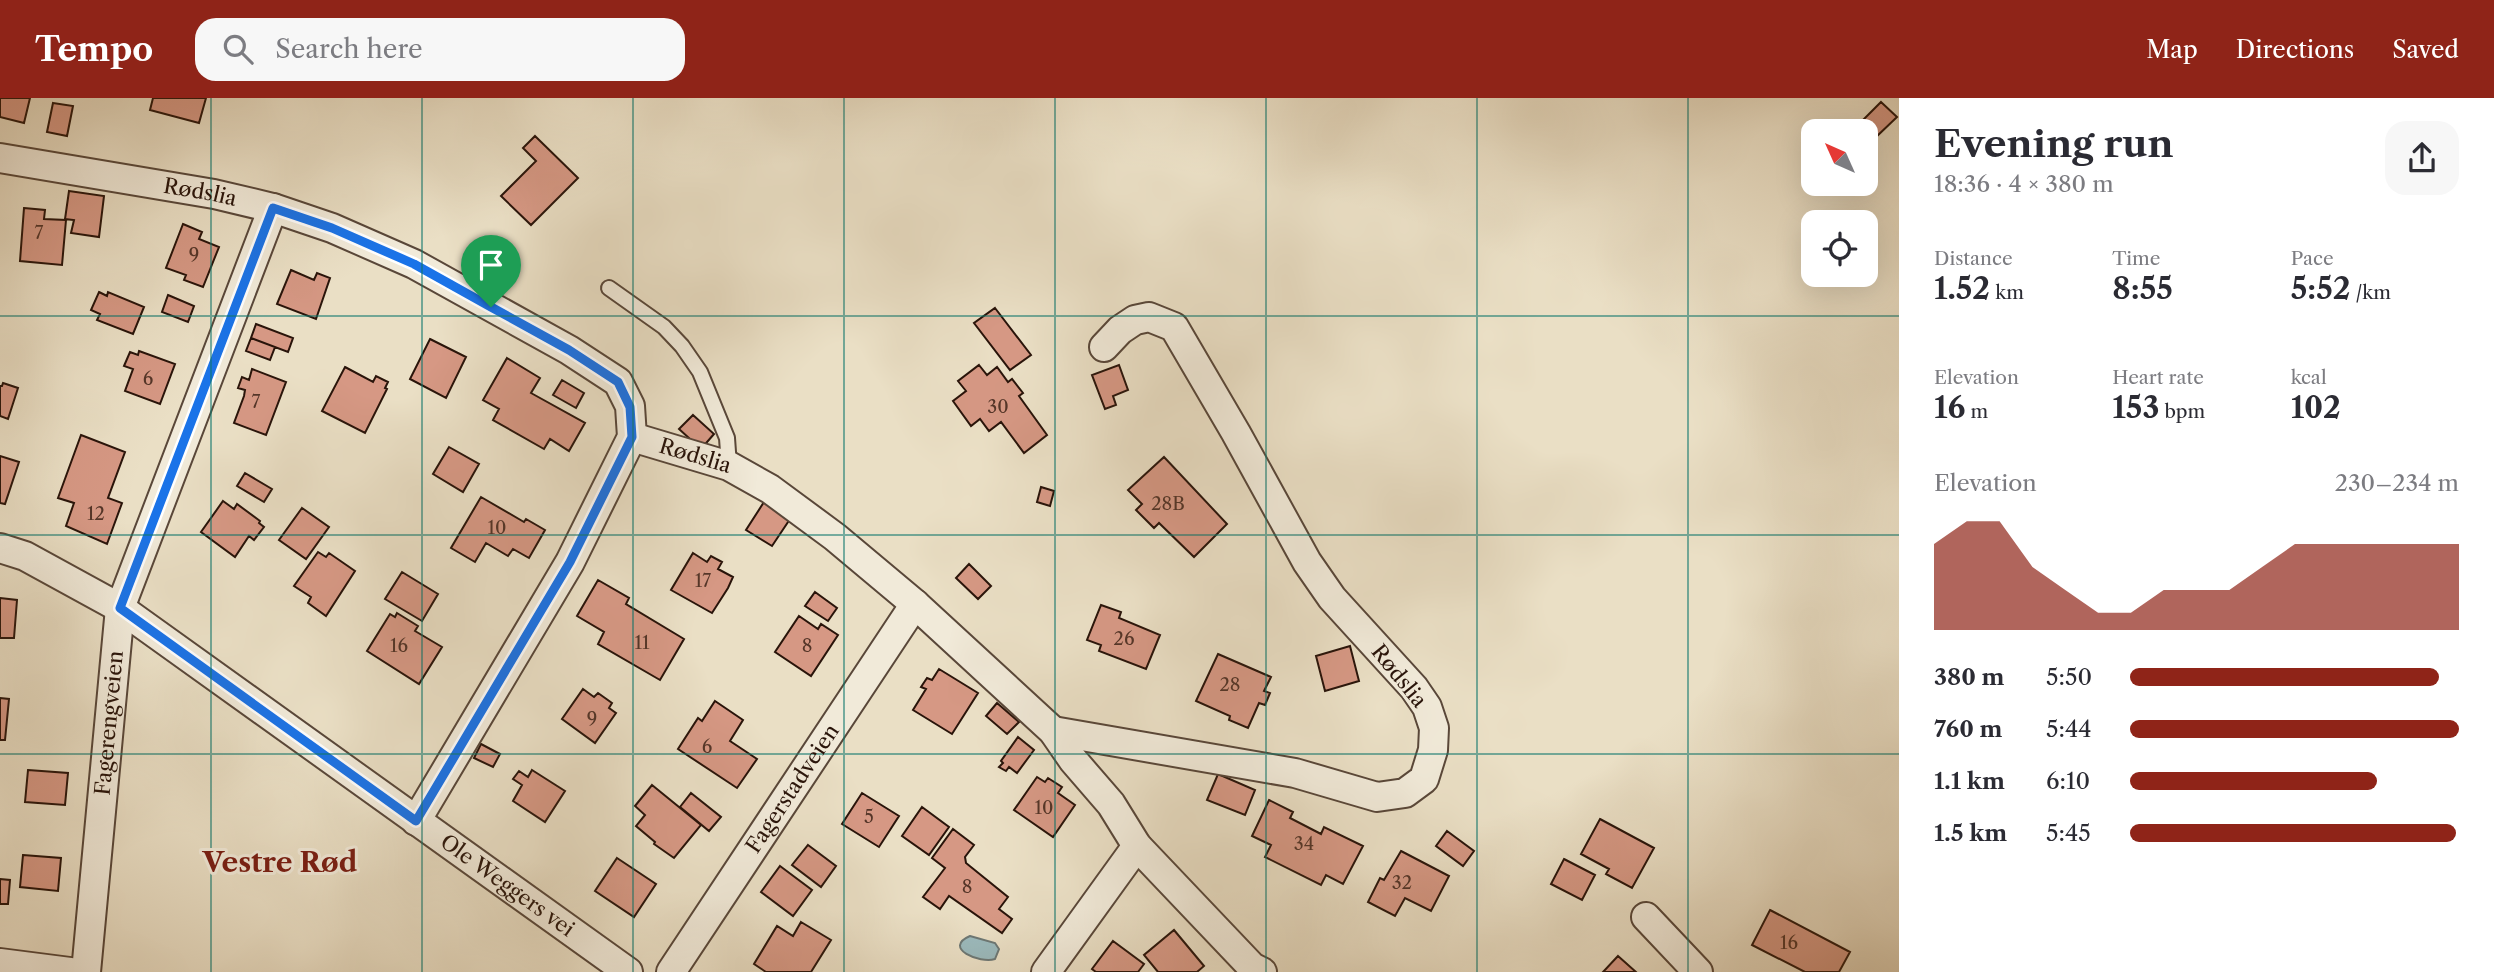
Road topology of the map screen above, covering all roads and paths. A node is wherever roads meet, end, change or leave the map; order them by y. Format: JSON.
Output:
{"nodes":[{"id":1,"x":0,"y":158,"type":"edge"},
{"id":2,"x":273,"y":208,"type":"junction"},
{"id":3,"x":609,"y":288,"type":"dead end"},
{"id":4,"x":1104,"y":347,"type":"dead end"},
{"id":5,"x":632,"y":437,"type":"junction"},
{"id":6,"x":729,"y":466,"type":"junction"},
{"id":7,"x":0,"y":548,"type":"edge"},
{"id":8,"x":915,"y":604,"type":"junction"},
{"id":9,"x":120,"y":608,"type":"junction"},
{"id":10,"x":1053,"y":731,"type":"junction"},
{"id":11,"x":416,"y":821,"type":"junction"},
{"id":12,"x":1137,"y":846,"type":"junction"},
{"id":13,"x":1646,"y":917,"type":"dead end"},
{"id":14,"x":0,"y":963,"type":"edge"},
{"id":15,"x":70,"y":972,"type":"edge"},
{"id":16,"x":86,"y":972,"type":"edge"},
{"id":17,"x":628,"y":972,"type":"edge"},
{"id":18,"x":671,"y":972,"type":"edge"},
{"id":19,"x":1046,"y":972,"type":"edge"},
{"id":20,"x":1262,"y":972,"type":"edge"},
{"id":21,"x":1698,"y":972,"type":"edge"}],
"edges":[{"from":1,"to":2,"type":"street","name":"Rødslia"},
{"from":2,"to":5,"type":"street","name":"Rødslia"},
{"from":2,"to":9,"type":"street","name":"Fagerengveien"},
{"from":3,"to":6,"type":"lane"},
{"from":4,"to":10,"type":"street","name":"Rødslia"},
{"from":5,"to":6,"type":"street","name":"Rødslia"},
{"from":5,"to":11,"type":"street"},
{"from":6,"to":8,"type":"street","name":"Rødslia"},
{"from":7,"to":9,"type":"street","name":"Ole Weggers vei"},
{"from":8,"to":10,"type":"street","name":"Rødslia"},
{"from":8,"to":18,"type":"street","name":"Fagerstadveien"},
{"from":9,"to":11,"type":"street","name":"Ole Weggers vei"},
{"from":9,"to":16,"type":"street","name":"Fagerengveien"},
{"from":10,"to":12,"type":"street","name":"Rødslia"},
{"from":11,"to":17,"type":"street","name":"Ole Weggers vei"},
{"from":12,"to":19,"type":"street"},
{"from":12,"to":20,"type":"street","name":"Rødslia"},
{"from":13,"to":21,"type":"street"},
{"from":14,"to":15,"type":"street"}]}
